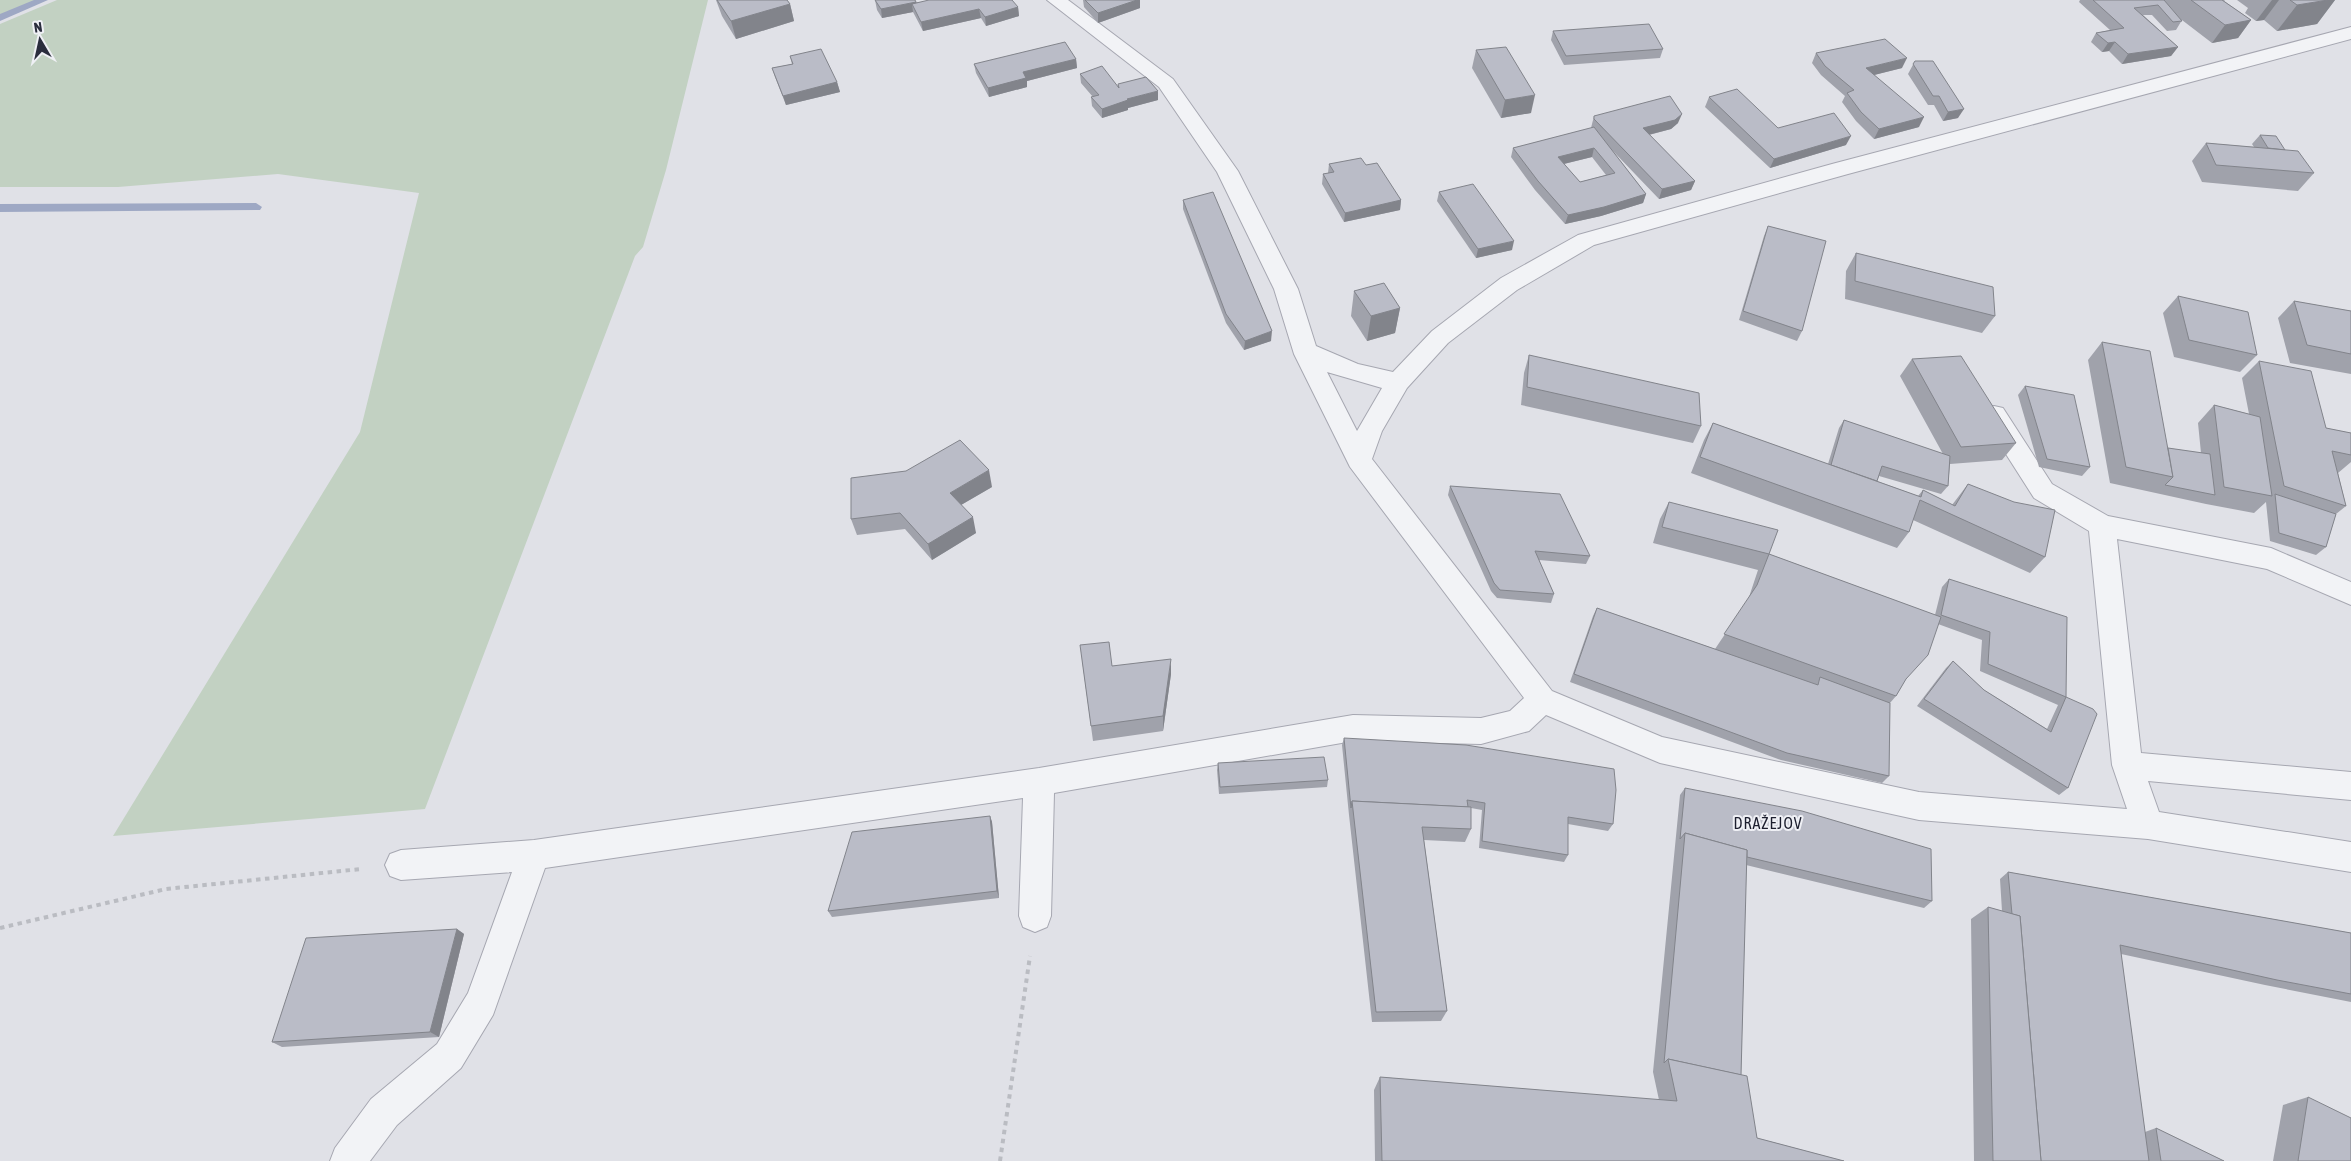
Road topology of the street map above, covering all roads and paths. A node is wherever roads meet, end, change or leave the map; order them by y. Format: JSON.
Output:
{"nodes":[{"id":1,"x":1056,"y":0,"type":"edge"},
{"id":2,"x":2351,"y":33,"type":"edge"},
{"id":3,"x":1305,"y":351,"type":"junction"},
{"id":4,"x":1398,"y":382,"type":"junction"},
{"id":5,"x":1980,"y":394,"type":"edge"},
{"id":6,"x":1359,"y":460,"type":"junction"},
{"id":7,"x":2102,"y":526,"type":"junction"},
{"id":8,"x":2351,"y":594,"type":"edge"},
{"id":9,"x":1542,"y":700,"type":"junction"},
{"id":10,"x":2127,"y":765,"type":"junction"},
{"id":11,"x":1039,"y":782,"type":"junction"},
{"id":12,"x":2351,"y":786,"type":"edge"},
{"id":13,"x":2148,"y":825,"type":"junction"},
{"id":14,"x":534,"y":855,"type":"junction"},
{"id":15,"x":2351,"y":857,"type":"edge"},
{"id":16,"x":401,"y":865,"type":"joint"},
{"id":17,"x":1035,"y":916,"type":"joint"},
{"id":18,"x":0,"y":928,"type":"edge"},
{"id":19,"x":348,"y":1161,"type":"edge"},
{"id":20,"x":1000,"y":1161,"type":"edge"}],
"edges":[{"from":1,"to":3,"type":"street"},
{"from":2,"to":4,"type":"street"},
{"from":3,"to":4,"type":"street"},
{"from":3,"to":6,"type":"street"},
{"from":4,"to":6,"type":"street"},
{"from":5,"to":7,"type":"street"},
{"from":6,"to":9,"type":"street"},
{"from":7,"to":8,"type":"street"},
{"from":7,"to":10,"type":"street"},
{"from":9,"to":11,"type":"street"},
{"from":9,"to":13,"type":"street"},
{"from":10,"to":12,"type":"street"},
{"from":10,"to":13,"type":"street"},
{"from":11,"to":14,"type":"street"},
{"from":11,"to":17,"type":"street"},
{"from":13,"to":15,"type":"street"},
{"from":14,"to":16,"type":"street"},
{"from":14,"to":19,"type":"street"},
{"from":16,"to":18,"type":"path"},
{"from":17,"to":20,"type":"path"}]}
